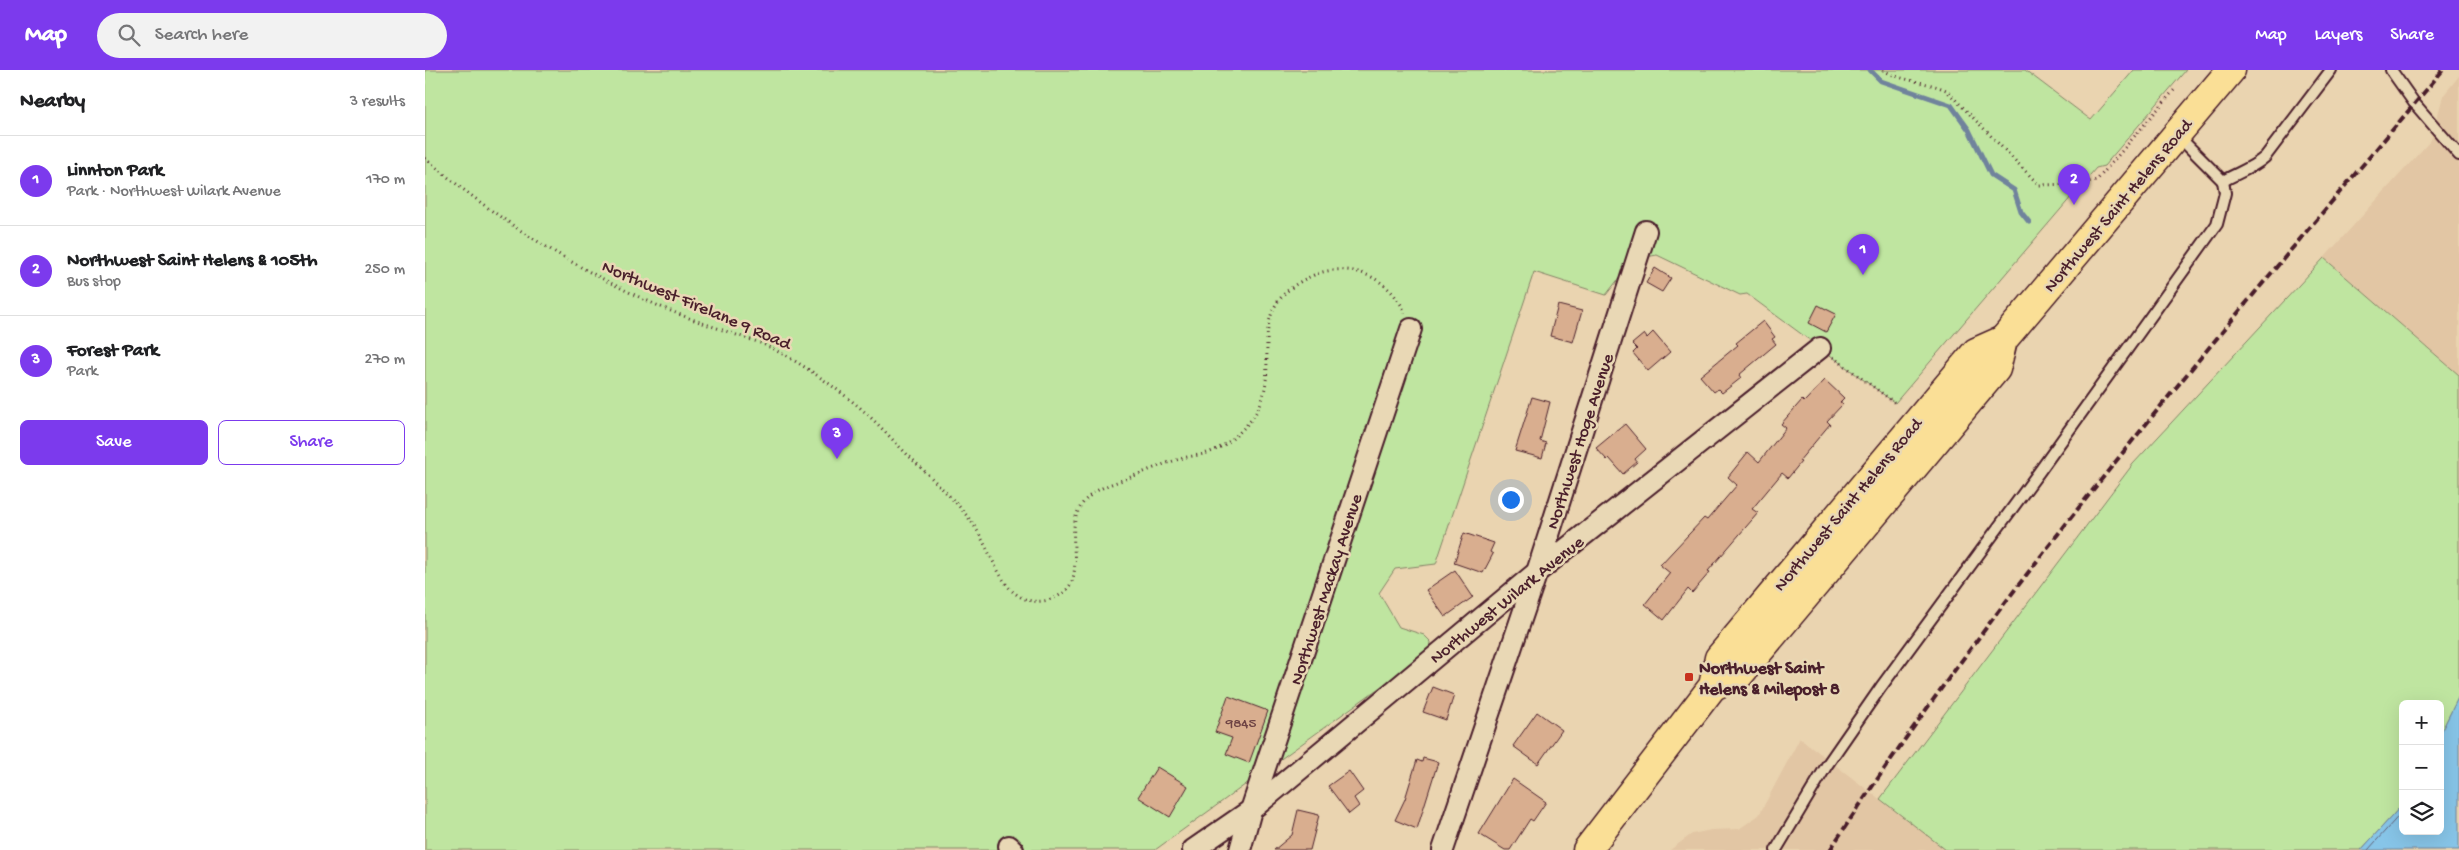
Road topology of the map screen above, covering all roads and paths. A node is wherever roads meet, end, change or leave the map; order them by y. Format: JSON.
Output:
{"nodes":[{"id":1,"x":1883,"y":70,"type":"edge"},
{"id":2,"x":2231,"y":70,"type":"edge"},
{"id":3,"x":2331,"y":70,"type":"edge"},
{"id":4,"x":2391,"y":70,"type":"edge"},
{"id":5,"x":2175,"y":89,"type":"dead end"},
{"id":6,"x":2176,"y":134,"type":"junction"},
{"id":7,"x":2459,"y":155,"type":"edge"},
{"id":8,"x":425,"y":158,"type":"edge"},
{"id":9,"x":2223,"y":181,"type":"junction"},
{"id":10,"x":1646,"y":231,"type":"dead end"},
{"id":11,"x":1411,"y":329,"type":"joint"},
{"id":12,"x":1820,"y":348,"type":"joint"},
{"id":13,"x":1895,"y":403,"type":"dead end"},
{"id":14,"x":1537,"y":572,"type":"junction"},
{"id":15,"x":1251,"y":810,"type":"junction"},
{"id":16,"x":1193,"y":850,"type":"edge"},
{"id":17,"x":1240,"y":850,"type":"edge"},
{"id":18,"x":1443,"y":850,"type":"edge"},
{"id":19,"x":1587,"y":850,"type":"edge"},
{"id":20,"x":1776,"y":850,"type":"edge"}],
"edges":[{"from":1,"to":5,"type":"path"},
{"from":2,"to":6,"type":"highway","name":"Northwest Saint Helens Road"},
{"from":3,"to":9,"type":"lane"},
{"from":4,"to":7,"type":"lane"},
{"from":6,"to":9,"type":"lane"},
{"from":6,"to":19,"type":"highway","name":"Northwest Saint Helens Road"},
{"from":8,"to":11,"type":"path","name":"Northwest Firelane 9 Road"},
{"from":9,"to":20,"type":"lane"},
{"from":10,"to":14,"type":"street","name":"Northwest Hoge Avenue"},
{"from":11,"to":15,"type":"street","name":"Northwest Mackay Avenue"},
{"from":12,"to":13,"type":"path"},
{"from":12,"to":14,"type":"street","name":"Northwest Wilark Avenue"},
{"from":14,"to":15,"type":"street","name":"Northwest Wilark Avenue"},
{"from":14,"to":18,"type":"street","name":"Northwest Hoge Avenue"},
{"from":15,"to":16,"type":"street","name":"Northwest Wilark Avenue"},
{"from":15,"to":17,"type":"street","name":"Northwest Mackay Avenue"}]}
